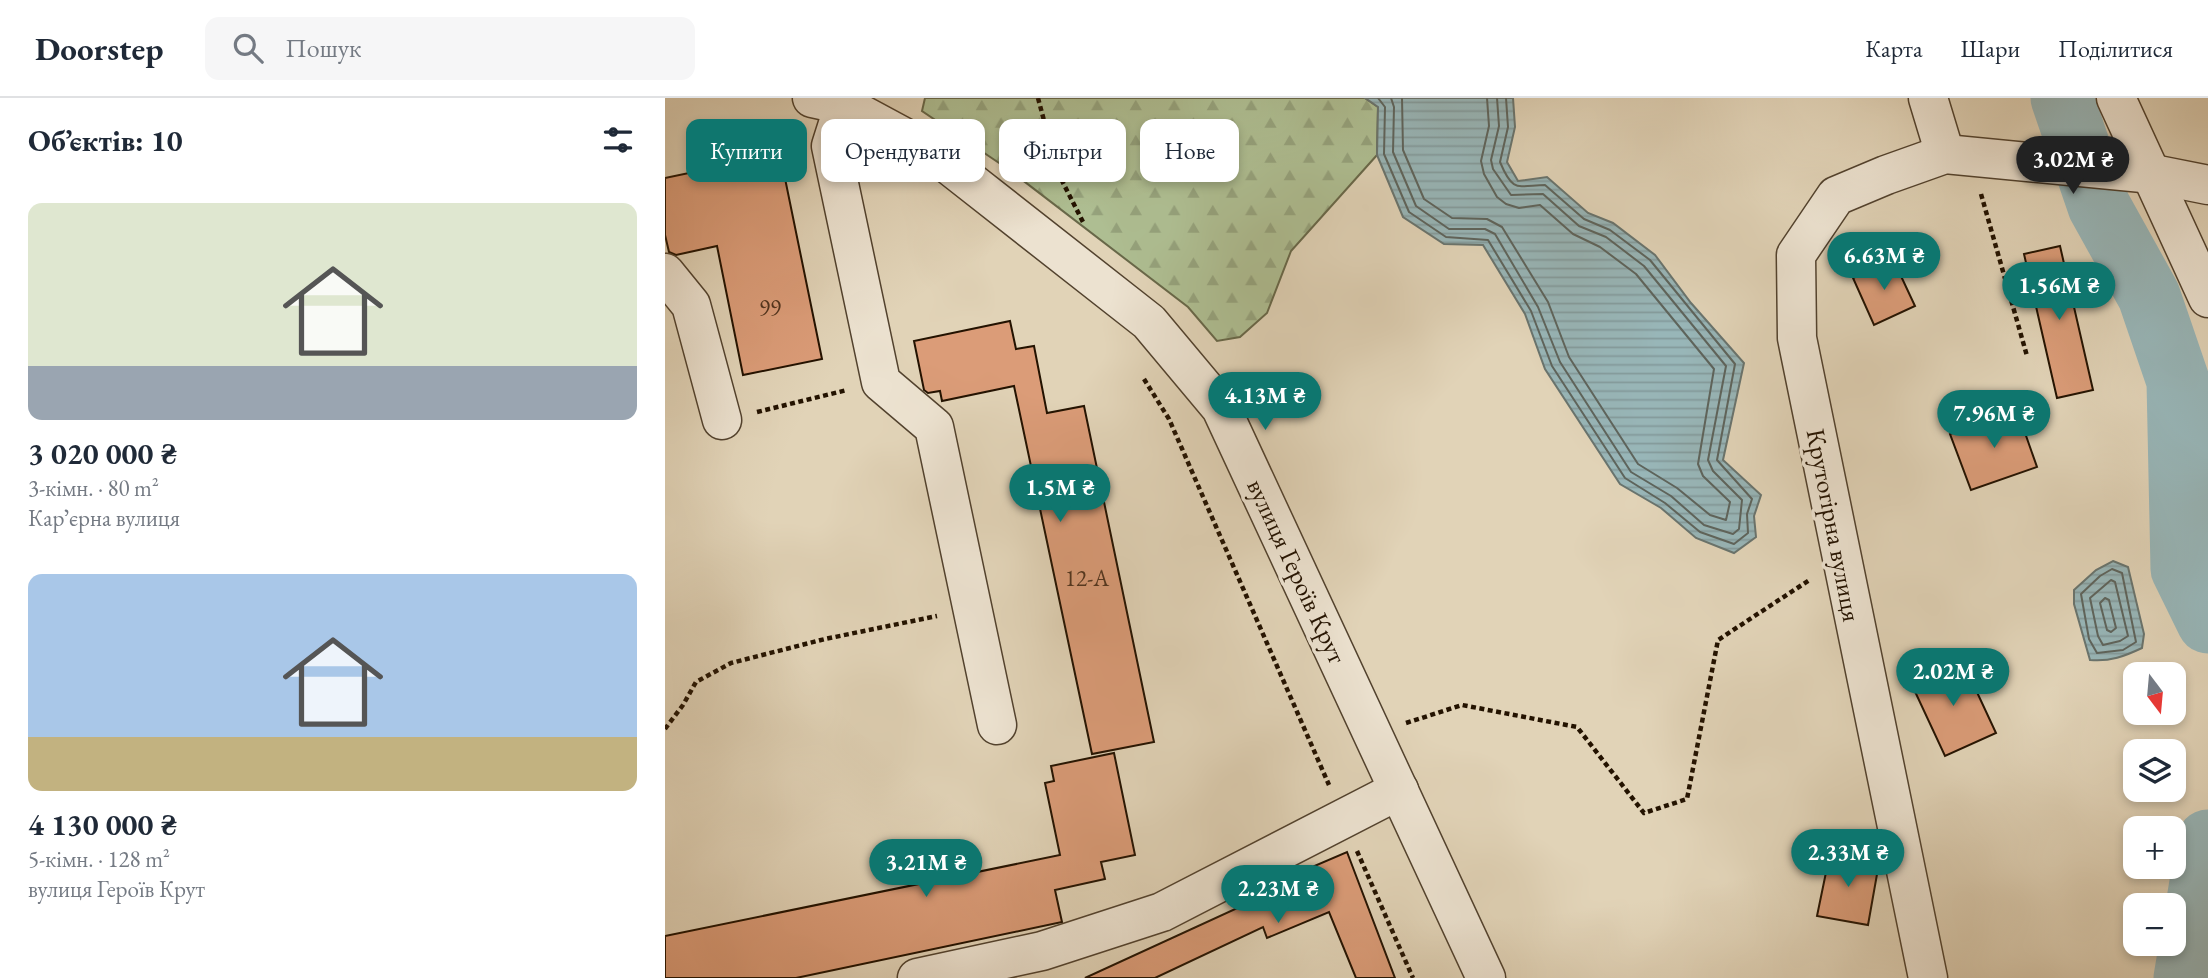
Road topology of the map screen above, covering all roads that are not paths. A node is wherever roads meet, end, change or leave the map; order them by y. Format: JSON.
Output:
{"nodes":[{"id":1,"x":1928,"y":98,"type":"edge"},
{"id":2,"x":2116,"y":98,"type":"edge"},
{"id":3,"x":828,"y":101,"type":"edge"},
{"id":4,"x":1945,"y":154,"type":"junction"},
{"id":5,"x":2154,"y":174,"type":"junction"},
{"id":6,"x":2208,"y":185,"type":"edge"},
{"id":7,"x":665,"y":273,"type":"edge"},
{"id":8,"x":2208,"y":298,"type":"edge"},
{"id":9,"x":722,"y":420,"type":"road end"},
{"id":10,"x":997,"y":725,"type":"dead end"},
{"id":11,"x":1399,"y":790,"type":"junction"},
{"id":12,"x":917,"y":978,"type":"edge"},
{"id":13,"x":1486,"y":978,"type":"edge"},
{"id":14,"x":1928,"y":978,"type":"edge"}],
"edges":[{"from":1,"to":4,"type":"street"},
{"from":2,"to":5,"type":"street"},
{"from":3,"to":10,"type":"street"},
{"from":3,"to":11,"type":"street","name":"вулиця Героїв Крут"},
{"from":4,"to":5,"type":"street"},
{"from":4,"to":14,"type":"street","name":"Крутогірна вулиця"},
{"from":5,"to":6,"type":"street"},
{"from":5,"to":8,"type":"street"},
{"from":7,"to":9,"type":"street"},
{"from":11,"to":12,"type":"street"},
{"from":11,"to":13,"type":"street","name":"вулиця Героїв Крут"}]}
